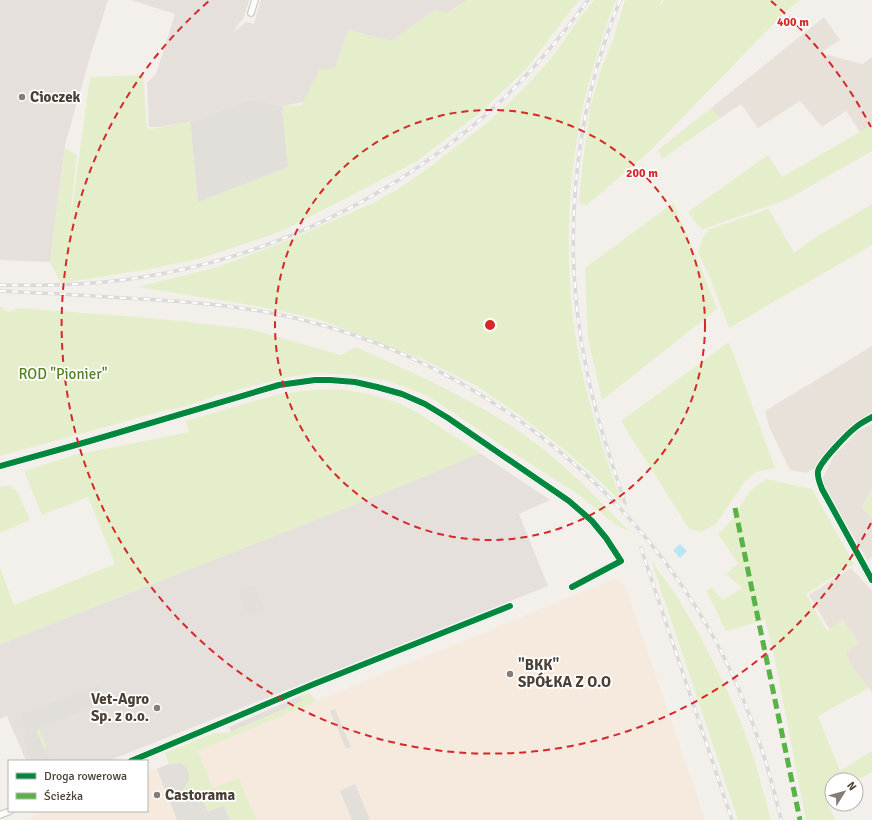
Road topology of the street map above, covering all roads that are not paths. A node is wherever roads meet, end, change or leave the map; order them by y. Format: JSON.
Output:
{"nodes":[{"id":1,"x":255,"y":0,"type":"edge"},
{"id":2,"x":251,"y":13,"type":"dead end"},
{"id":3,"x":872,"y":417,"type":"edge"},
{"id":4,"x":0,"y":466,"type":"edge"},
{"id":5,"x":872,"y":580,"type":"edge"},
{"id":6,"x":572,"y":587,"type":"dead end"},
{"id":7,"x":510,"y":606,"type":"dead end"},
{"id":8,"x":132,"y":760,"type":"edge"}],
"edges":[{"from":1,"to":2,"type":"street"},
{"from":3,"to":5,"type":"street"},
{"from":4,"to":6,"type":"street"},
{"from":7,"to":8,"type":"street"}]}
